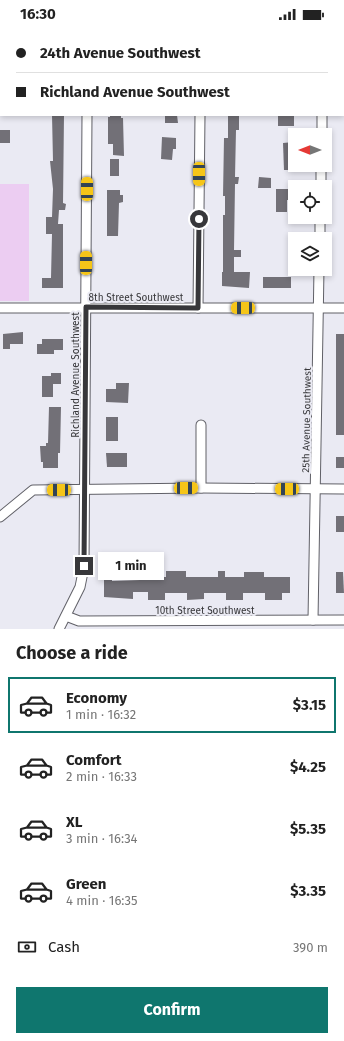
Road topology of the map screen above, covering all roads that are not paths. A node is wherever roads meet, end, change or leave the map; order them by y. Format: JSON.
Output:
{"nodes":[{"id":1,"x":87,"y":116,"type":"edge"},
{"id":2,"x":200,"y":116,"type":"edge"},
{"id":3,"x":322,"y":116,"type":"edge"},
{"id":4,"x":322,"y":128,"type":"edge"},
{"id":5,"x":319,"y":276,"type":"edge"},
{"id":6,"x":86,"y":307,"type":"junction"},
{"id":7,"x":0,"y":308,"type":"edge"},
{"id":8,"x":198,"y":308,"type":"junction"},
{"id":9,"x":319,"y":308,"type":"junction"},
{"id":10,"x":344,"y":308,"type":"edge"},
{"id":11,"x":201,"y":425,"type":"dead end"},
{"id":12,"x":201,"y":488,"type":"junction"},
{"id":13,"x":316,"y":489,"type":"junction"},
{"id":14,"x":344,"y":489,"type":"edge"},
{"id":15,"x":85,"y":490,"type":"junction"},
{"id":16,"x":0,"y":517,"type":"edge"},
{"id":17,"x":66,"y":616,"type":"junction"},
{"id":18,"x":314,"y":620,"type":"junction"},
{"id":19,"x":344,"y":620,"type":"edge"},
{"id":20,"x":59,"y":629,"type":"edge"}],
"edges":[{"from":1,"to":6,"type":"street","name":"Richland Avenue Southwest"},
{"from":2,"to":8,"type":"street"},
{"from":3,"to":4,"type":"street"},
{"from":5,"to":9,"type":"street","name":"25th Avenue Southwest"},
{"from":6,"to":7,"type":"street","name":"8th Street Southwest"},
{"from":6,"to":8,"type":"street","name":"8th Street Southwest"},
{"from":6,"to":15,"type":"street","name":"Richland Avenue Southwest"},
{"from":8,"to":9,"type":"street","name":"8th Street Southwest"},
{"from":9,"to":10,"type":"street","name":"8th Street Southwest"},
{"from":9,"to":13,"type":"street","name":"25th Avenue Southwest"},
{"from":11,"to":12,"type":"street"},
{"from":12,"to":13,"type":"street"},
{"from":12,"to":15,"type":"street"},
{"from":13,"to":14,"type":"street"},
{"from":13,"to":18,"type":"street","name":"25th Avenue Southwest"},
{"from":15,"to":16,"type":"street"},
{"from":15,"to":17,"type":"street","name":"Richland Avenue Southwest"},
{"from":17,"to":18,"type":"street","name":"10th Street Southwest"},
{"from":17,"to":20,"type":"street","name":"Richland Avenue Southwest"},
{"from":18,"to":19,"type":"street","name":"10th Street Southwest"}]}
